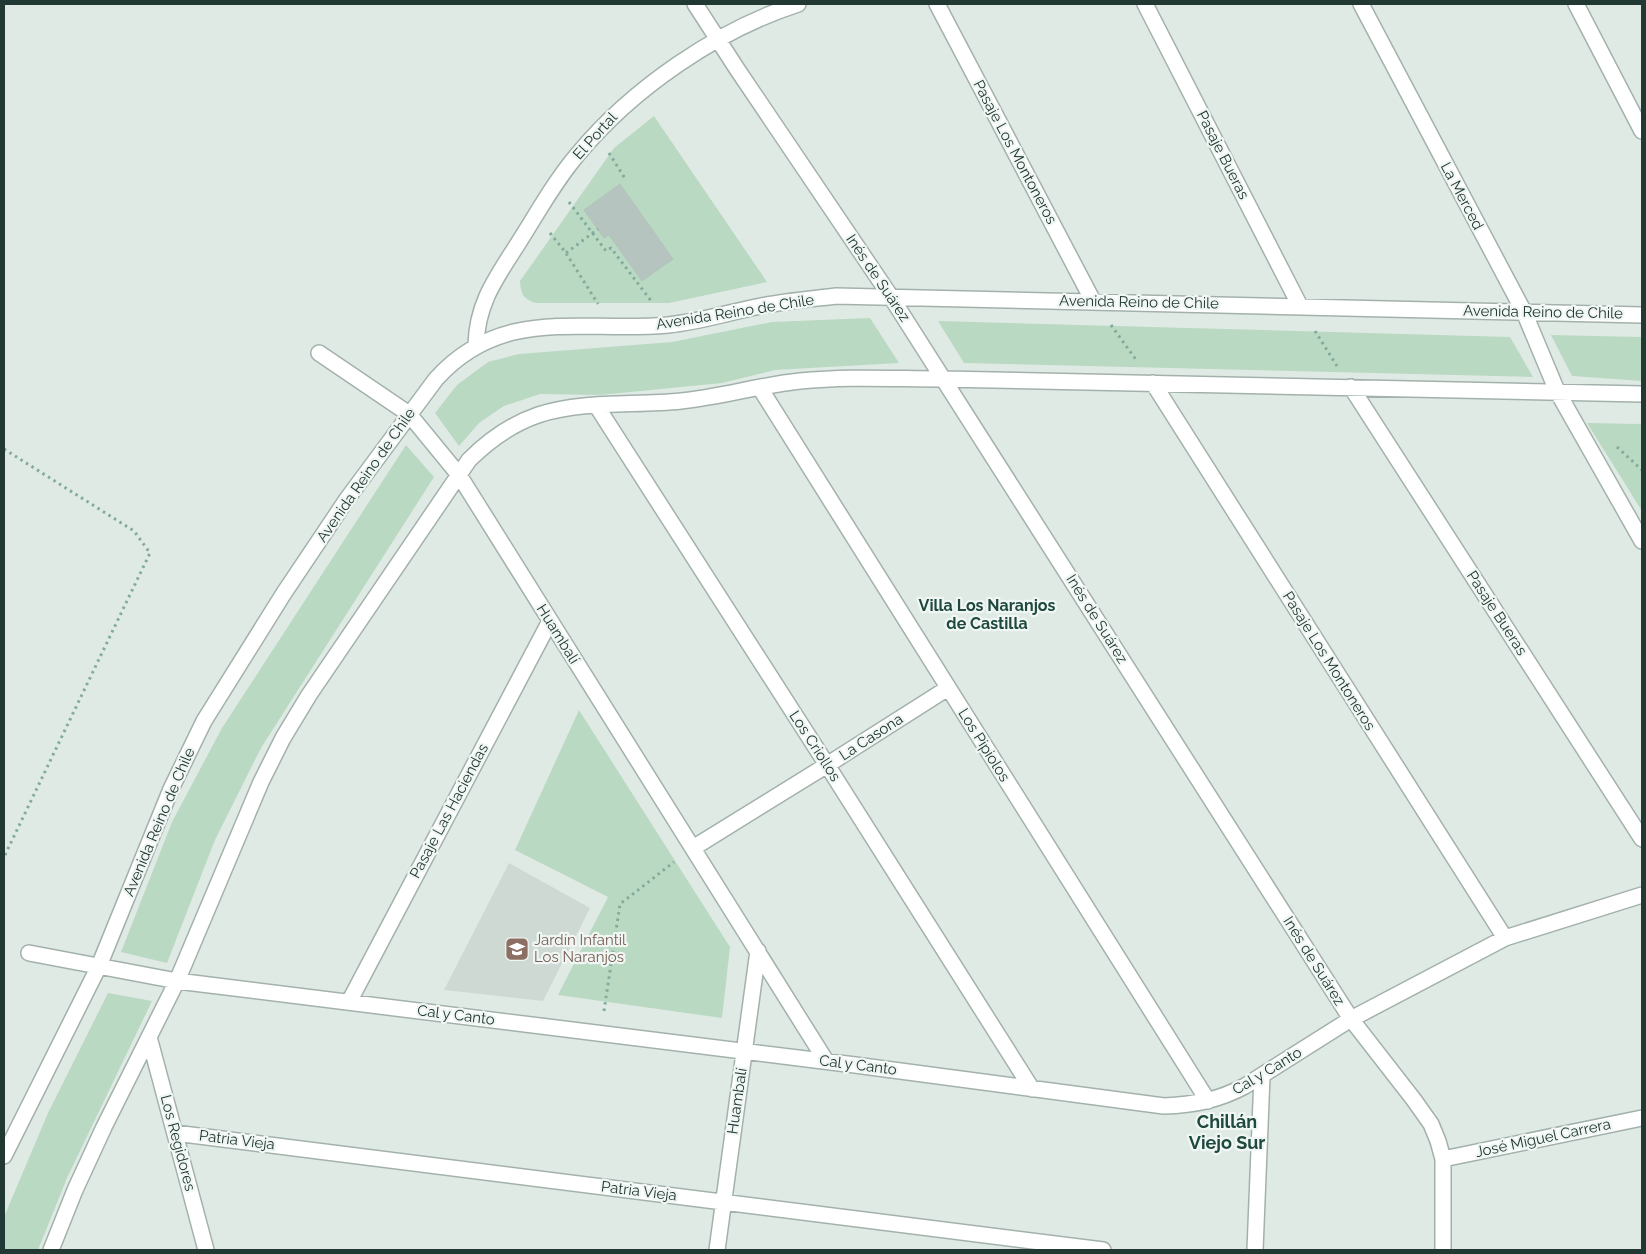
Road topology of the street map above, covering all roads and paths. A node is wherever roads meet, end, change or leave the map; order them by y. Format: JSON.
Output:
{"nodes":[{"id":1,"x":695,"y":4,"type":"edge"},
{"id":2,"x":798,"y":4,"type":"edge"},
{"id":3,"x":937,"y":4,"type":"edge"},
{"id":4,"x":1145,"y":4,"type":"edge"},
{"id":5,"x":1361,"y":4,"type":"edge"},
{"id":6,"x":1576,"y":4,"type":"edge"},
{"id":7,"x":717,"y":39,"type":"junction"},
{"id":8,"x":1642,"y":131,"type":"edge"},
{"id":9,"x":596,"y":133,"type":"junction"},
{"id":10,"x":626,"y":180,"type":"dead end"},
{"id":11,"x":556,"y":184,"type":"junction"},
{"id":12,"x":536,"y":215,"type":"junction"},
{"id":13,"x":598,"y":229,"type":"dead end"},
{"id":14,"x":592,"y":233,"type":"junction"},
{"id":15,"x":566,"y":253,"type":"junction"},
{"id":16,"x":891,"y":297,"type":"junction"},
{"id":17,"x":1093,"y":301,"type":"junction"},
{"id":18,"x":1300,"y":306,"type":"junction"},
{"id":19,"x":1524,"y":312,"type":"junction"},
{"id":20,"x":1642,"y":315,"type":"edge"},
{"id":21,"x":669,"y":325,"type":"junction"},
{"id":22,"x":612,"y":326,"type":"junction"},
{"id":23,"x":476,"y":346,"type":"junction"},
{"id":24,"x":319,"y":353,"type":"dead end"},
{"id":25,"x":944,"y":379,"type":"junction"},
{"id":26,"x":1153,"y":383,"type":"junction"},
{"id":27,"x":760,"y":388,"type":"junction"},
{"id":28,"x":1351,"y":388,"type":"junction"},
{"id":29,"x":1557,"y":391,"type":"junction"},
{"id":30,"x":1642,"y":394,"type":"edge"},
{"id":31,"x":596,"y":405,"type":"junction"},
{"id":32,"x":409,"y":414,"type":"junction"},
{"id":33,"x":4,"y":449,"type":"edge"},
{"id":34,"x":458,"y":475,"type":"junction"},
{"id":35,"x":1642,"y":541,"type":"edge"},
{"id":36,"x":550,"y":620,"type":"junction"},
{"id":37,"x":948,"y":688,"type":"junction"},
{"id":38,"x":827,"y":765,"type":"junction"},
{"id":39,"x":1642,"y":838,"type":"edge"},
{"id":40,"x":693,"y":848,"type":"junction"},
{"id":41,"x":4,"y":857,"type":"edge"},
{"id":42,"x":1642,"y":895,"type":"edge"},
{"id":43,"x":1505,"y":938,"type":"junction"},
{"id":44,"x":758,"y":951,"type":"junction"},
{"id":45,"x":29,"y":954,"type":"dead end"},
{"id":46,"x":99,"y":966,"type":"junction"},
{"id":47,"x":177,"y":981,"type":"junction"},
{"id":48,"x":349,"y":1002,"type":"junction"},
{"id":49,"x":1351,"y":1019,"type":"junction"},
{"id":50,"x":601,"y":1033,"type":"junction"},
{"id":51,"x":149,"y":1037,"type":"junction"},
{"id":52,"x":744,"y":1051,"type":"junction"},
{"id":53,"x":826,"y":1061,"type":"junction"},
{"id":54,"x":1262,"y":1076,"type":"junction"},
{"id":55,"x":1032,"y":1088,"type":"junction"},
{"id":56,"x":1208,"y":1102,"type":"junction"},
{"id":57,"x":1642,"y":1118,"type":"edge"},
{"id":58,"x":175,"y":1132,"type":"junction"},
{"id":59,"x":4,"y":1156,"type":"edge"},
{"id":60,"x":1443,"y":1159,"type":"junction"},
{"id":61,"x":724,"y":1202,"type":"junction"},
{"id":62,"x":52,"y":1250,"type":"edge"},
{"id":63,"x":206,"y":1250,"type":"edge"},
{"id":64,"x":717,"y":1250,"type":"edge"},
{"id":65,"x":1103,"y":1250,"type":"edge"},
{"id":66,"x":1255,"y":1250,"type":"edge"},
{"id":67,"x":1443,"y":1250,"type":"edge"}],
"edges":[{"from":1,"to":7,"type":"street","name":"Inés de Suárez"},
{"from":2,"to":7,"type":"street","name":"El Portal"},
{"from":3,"to":17,"type":"street","name":"Pasaje Los Montoneros"},
{"from":4,"to":18,"type":"street","name":"Pasaje Bueras"},
{"from":5,"to":19,"type":"street","name":"La Merced"},
{"from":6,"to":8,"type":"street"},
{"from":7,"to":9,"type":"street","name":"El Portal"},
{"from":7,"to":16,"type":"street","name":"Inés de Suárez"},
{"from":9,"to":10,"type":"path"},
{"from":9,"to":11,"type":"street","name":"El Portal"},
{"from":11,"to":12,"type":"street","name":"El Portal"},
{"from":11,"to":14,"type":"path"},
{"from":12,"to":15,"type":"path"},
{"from":12,"to":23,"type":"street","name":"El Portal"},
{"from":13,"to":14,"type":"path"},
{"from":14,"to":15,"type":"path"},
{"from":14,"to":21,"type":"path"},
{"from":15,"to":22,"type":"path"},
{"from":16,"to":17,"type":"street","name":"Avenida Reino de Chile"},
{"from":16,"to":21,"type":"street","name":"Avenida Reino de Chile"},
{"from":16,"to":25,"type":"street","name":"Inés de Suárez"},
{"from":17,"to":18,"type":"street","name":"Avenida Reino de Chile"},
{"from":17,"to":26,"type":"path"},
{"from":18,"to":19,"type":"street","name":"Avenida Reino de Chile"},
{"from":18,"to":28,"type":"path"},
{"from":19,"to":20,"type":"street","name":"Avenida Reino de Chile"},
{"from":19,"to":29,"type":"street","name":"La Merced"},
{"from":21,"to":22,"type":"street","name":"Avenida Reino de Chile"},
{"from":22,"to":23,"type":"street","name":"Avenida Reino de Chile"},
{"from":23,"to":32,"type":"street","name":"Avenida Reino de Chile"},
{"from":24,"to":32,"type":"street","name":"Huambalí"},
{"from":25,"to":26,"type":"street"},
{"from":25,"to":27,"type":"street"},
{"from":25,"to":49,"type":"street","name":"Inés de Suárez"},
{"from":26,"to":28,"type":"street"},
{"from":26,"to":43,"type":"street","name":"Pasaje Los Montoneros"},
{"from":27,"to":31,"type":"street"},
{"from":27,"to":37,"type":"street","name":"Los Pipiolos"},
{"from":28,"to":29,"type":"street"},
{"from":28,"to":39,"type":"street","name":"Pasaje Bueras"},
{"from":29,"to":30,"type":"street"},
{"from":29,"to":35,"type":"street","name":"La Merced"},
{"from":31,"to":34,"type":"street"},
{"from":31,"to":38,"type":"street","name":"Los Criollos"},
{"from":32,"to":34,"type":"street","name":"Huambalí"},
{"from":32,"to":46,"type":"street","name":"Avenida Reino de Chile"},
{"from":33,"to":41,"type":"path"},
{"from":34,"to":36,"type":"street","name":"Huambalí"},
{"from":34,"to":47,"type":"street"},
{"from":36,"to":40,"type":"street","name":"Huambalí"},
{"from":36,"to":48,"type":"street","name":"Pasaje Las Haciendas"},
{"from":37,"to":38,"type":"street","name":"La Casona"},
{"from":37,"to":56,"type":"street","name":"Los Pipiolos"},
{"from":38,"to":40,"type":"street","name":"La Casona"},
{"from":38,"to":55,"type":"street","name":"Los Criollos"},
{"from":40,"to":44,"type":"street","name":"Huambalí"},
{"from":40,"to":50,"type":"path"},
{"from":42,"to":43,"type":"street","name":"Cal y Canto"},
{"from":43,"to":49,"type":"street","name":"Cal y Canto"},
{"from":44,"to":52,"type":"street","name":"Huambalí"},
{"from":44,"to":53,"type":"street","name":"Huambalí"},
{"from":45,"to":46,"type":"street","name":"Cal y Canto"},
{"from":46,"to":47,"type":"street","name":"Cal y Canto"},
{"from":46,"to":59,"type":"street","name":"Avenida Reino de Chile"},
{"from":47,"to":48,"type":"street","name":"Cal y Canto"},
{"from":47,"to":51,"type":"street"},
{"from":48,"to":50,"type":"street","name":"Cal y Canto"},
{"from":49,"to":54,"type":"street","name":"Cal y Canto"},
{"from":49,"to":60,"type":"street","name":"Inés de Suárez"},
{"from":50,"to":52,"type":"street","name":"Cal y Canto"},
{"from":51,"to":58,"type":"street","name":"Los Regidores"},
{"from":51,"to":62,"type":"street"},
{"from":52,"to":53,"type":"street","name":"Cal y Canto"},
{"from":52,"to":61,"type":"street","name":"Huambalí"},
{"from":53,"to":55,"type":"street","name":"Cal y Canto"},
{"from":54,"to":56,"type":"street","name":"Cal y Canto"},
{"from":54,"to":66,"type":"street"},
{"from":55,"to":56,"type":"street","name":"Cal y Canto"},
{"from":57,"to":60,"type":"street","name":"José Miguel Carrera"},
{"from":58,"to":61,"type":"street","name":"Patria Vieja"},
{"from":58,"to":63,"type":"street","name":"Los Regidores"},
{"from":60,"to":67,"type":"street","name":"Inés de Suárez"},
{"from":61,"to":64,"type":"street","name":"Huambalí"},
{"from":61,"to":65,"type":"street","name":"Patria Vieja"}]}
